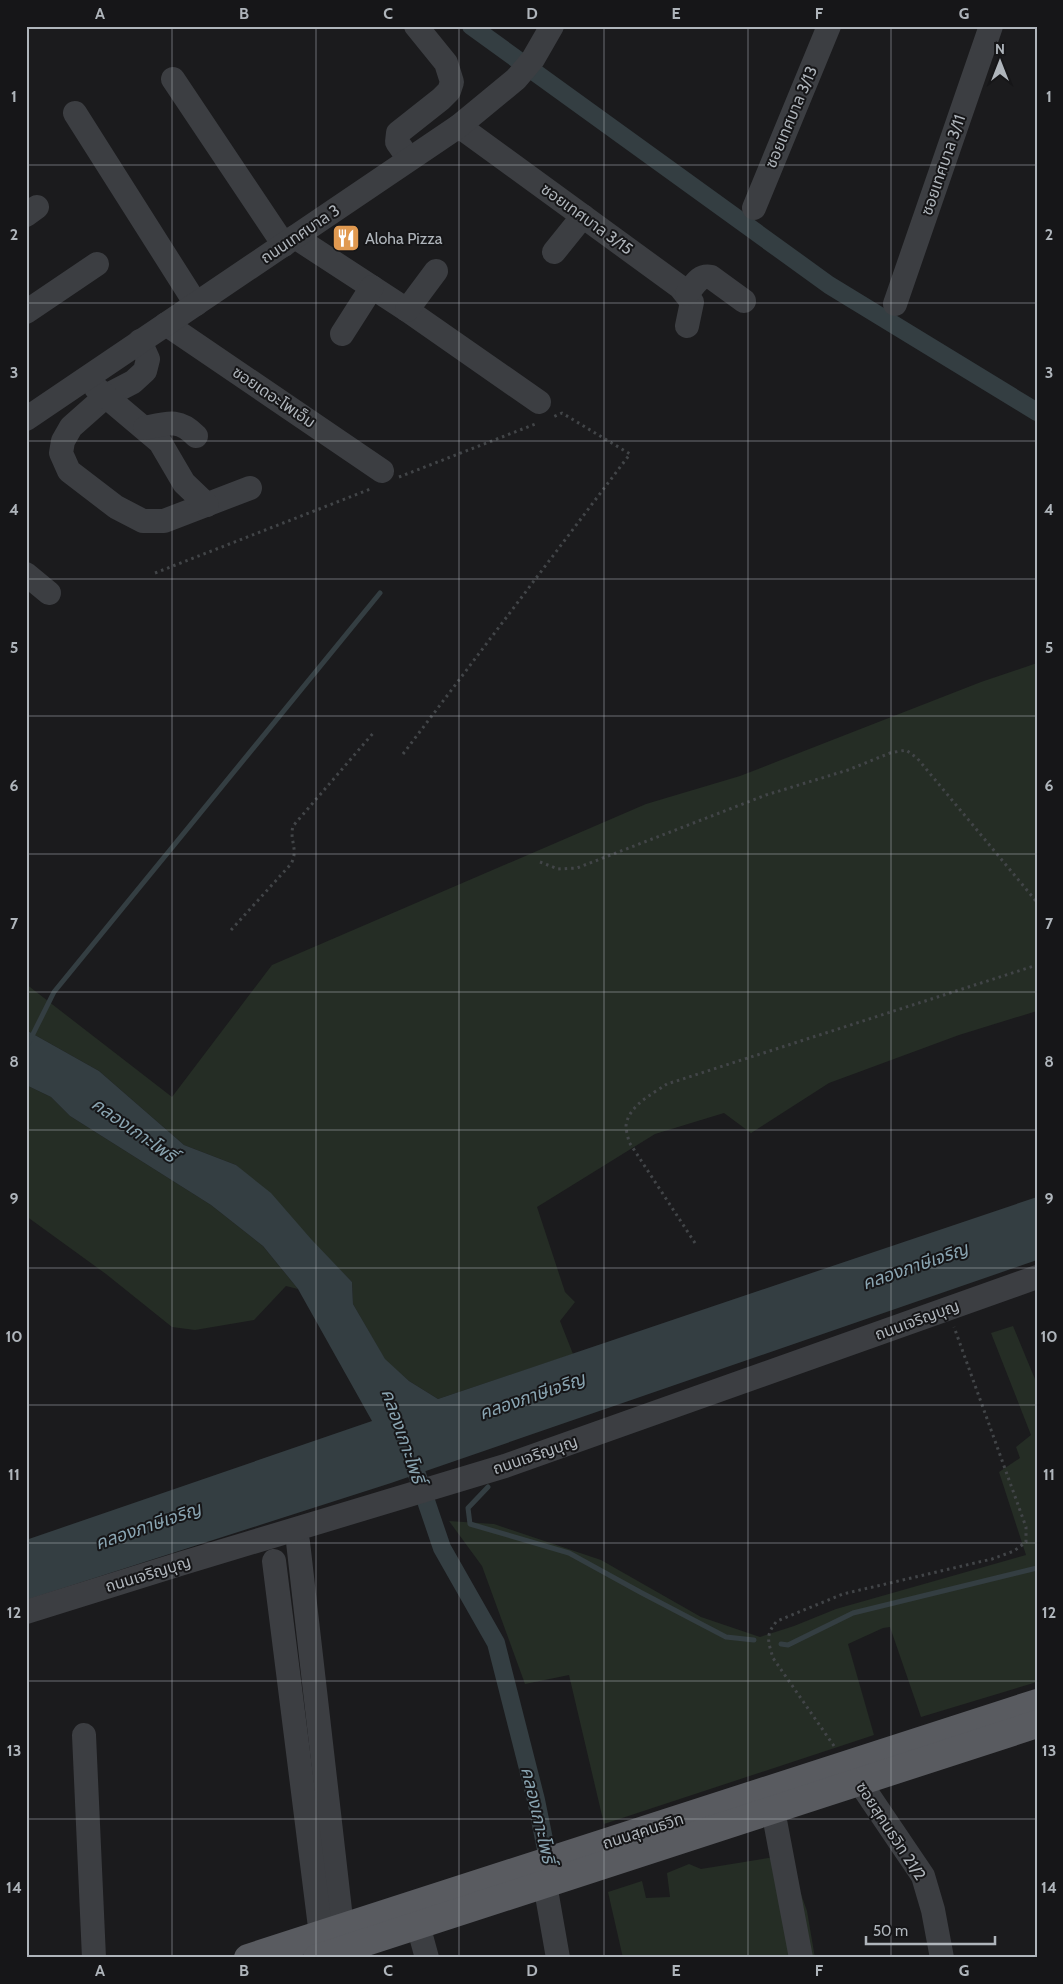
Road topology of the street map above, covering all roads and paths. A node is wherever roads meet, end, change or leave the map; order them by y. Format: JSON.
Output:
{"nodes":[{"id":1,"x":416,"y":26,"type":"edge"},
{"id":2,"x":552,"y":26,"type":"edge"},
{"id":3,"x":829,"y":26,"type":"edge"},
{"id":4,"x":991,"y":26,"type":"edge"},
{"id":5,"x":173,"y":79,"type":"dead end"},
{"id":6,"x":75,"y":113,"type":"dead end"},
{"id":7,"x":459,"y":126,"type":"junction"},
{"id":8,"x":409,"y":159,"type":"junction"},
{"id":9,"x":754,"y":208,"type":"dead end"},
{"id":10,"x":583,"y":216,"type":"junction"},
{"id":11,"x":289,"y":241,"type":"junction"},
{"id":12,"x":554,"y":252,"type":"dead end"},
{"id":13,"x":97,"y":264,"type":"dead end"},
{"id":14,"x":436,"y":271,"type":"dead end"},
{"id":15,"x":372,"y":287,"type":"junction"},
{"id":16,"x":687,"y":294,"type":"junction"},
{"id":17,"x":744,"y":301,"type":"dead end"},
{"id":18,"x":196,"y":304,"type":"junction"},
{"id":19,"x":895,"y":304,"type":"dead end"},
{"id":20,"x":407,"y":310,"type":"junction"},
{"id":21,"x":26,"y":312,"type":"edge"},
{"id":22,"x":166,"y":324,"type":"junction"},
{"id":23,"x":687,"y":326,"type":"dead end"},
{"id":24,"x":342,"y":334,"type":"dead end"},
{"id":25,"x":140,"y":341,"type":"junction"},
{"id":26,"x":85,"y":378,"type":"junction"},
{"id":27,"x":106,"y":396,"type":"junction"},
{"id":28,"x":539,"y":402,"type":"dead end"},
{"id":29,"x":26,"y":419,"type":"edge"},
{"id":30,"x":145,"y":428,"type":"junction"},
{"id":31,"x":196,"y":436,"type":"dead end"},
{"id":32,"x":385,"y":478,"type":"junction"},
{"id":33,"x":250,"y":488,"type":"dead end"},
{"id":34,"x":207,"y":505,"type":"junction"},
{"id":35,"x":26,"y":574,"type":"edge"},
{"id":36,"x":155,"y":574,"type":"dead end"},
{"id":37,"x":49,"y":593,"type":"dead end"},
{"id":38,"x":375,"y":731,"type":"dead end"},
{"id":39,"x":403,"y":754,"type":"dead end"},
{"id":40,"x":540,"y":862,"type":"dead end"},
{"id":41,"x":1037,"y":901,"type":"edge"},
{"id":42,"x":231,"y":930,"type":"dead end"},
{"id":43,"x":1037,"y":965,"type":"edge"},
{"id":44,"x":695,"y":1243,"type":"dead end"},
{"id":45,"x":1037,"y":1277,"type":"edge"},
{"id":46,"x":942,"y":1311,"type":"junction"},
{"id":47,"x":298,"y":1542,"type":"dead end"},
{"id":48,"x":274,"y":1561,"type":"dead end"},
{"id":49,"x":26,"y":1612,"type":"edge"},
{"id":50,"x":1037,"y":1703,"type":"edge"},
{"id":51,"x":1037,"y":1724,"type":"edge"},
{"id":52,"x":84,"y":1736,"type":"dead end"},
{"id":53,"x":854,"y":1773,"type":"junction"},
{"id":54,"x":773,"y":1810,"type":"junction"},
{"id":55,"x":545,"y":1884,"type":"junction"},
{"id":56,"x":418,"y":1925,"type":"junction"},
{"id":57,"x":331,"y":1942,"type":"edge"},
{"id":58,"x":94,"y":1958,"type":"edge"},
{"id":59,"x":248,"y":1958,"type":"edge"},
{"id":60,"x":428,"y":1958,"type":"edge"},
{"id":61,"x":558,"y":1958,"type":"edge"},
{"id":62,"x":801,"y":1958,"type":"edge"},
{"id":63,"x":942,"y":1958,"type":"edge"}],
"edges":[{"from":1,"to":8,"type":"street"},
{"from":2,"to":7,"type":"street","name":"ถนนเทศบาล 3"},
{"from":3,"to":9,"type":"street","name":"ซอยเทศบาล 3/13"},
{"from":4,"to":19,"type":"street","name":"ซอยเทศบาล 3/11"},
{"from":5,"to":11,"type":"street"},
{"from":6,"to":18,"type":"street"},
{"from":7,"to":8,"type":"street","name":"ถนนเทศบาล 3"},
{"from":7,"to":10,"type":"street","name":"ซอยเทศบาล 3/15"},
{"from":8,"to":11,"type":"street","name":"ถนนเทศบาล 3"},
{"from":10,"to":12,"type":"street"},
{"from":10,"to":16,"type":"street","name":"ซอยเทศบาล 3/15"},
{"from":11,"to":15,"type":"street"},
{"from":11,"to":18,"type":"street","name":"ถนนเทศบาล 3"},
{"from":13,"to":21,"type":"street"},
{"from":14,"to":20,"type":"street"},
{"from":15,"to":20,"type":"street"},
{"from":15,"to":24,"type":"street"},
{"from":16,"to":17,"type":"street"},
{"from":16,"to":23,"type":"street"},
{"from":18,"to":22,"type":"street","name":"ถนนเทศบาล 3"},
{"from":20,"to":28,"type":"street"},
{"from":22,"to":25,"type":"street","name":"ถนนเทศบาล 3"},
{"from":22,"to":32,"type":"street","name":"ซอยเดอะโพเอ็ม"},
{"from":25,"to":26,"type":"street","name":"ถนนเทศบาล 3"},
{"from":25,"to":27,"type":"street"},
{"from":26,"to":27,"type":"street"},
{"from":26,"to":29,"type":"street","name":"ถนนเทศบาล 3"},
{"from":27,"to":30,"type":"street"},
{"from":27,"to":34,"type":"street"},
{"from":30,"to":31,"type":"street"},
{"from":30,"to":34,"type":"street"},
{"from":32,"to":36,"type":"path"},
{"from":32,"to":39,"type":"path"},
{"from":33,"to":34,"type":"street"},
{"from":35,"to":37,"type":"street"},
{"from":38,"to":42,"type":"path"},
{"from":40,"to":41,"type":"path"},
{"from":43,"to":44,"type":"path"},
{"from":45,"to":46,"type":"street","name":"ถนนเจริญบุญ"},
{"from":46,"to":49,"type":"street","name":"ถนนเจริญบุญ"},
{"from":46,"to":53,"type":"path"},
{"from":47,"to":57,"type":"street"},
{"from":48,"to":57,"type":"street"},
{"from":50,"to":53,"type":"main road","name":"ถนนสุคนธวิท"},
{"from":51,"to":53,"type":"main road","name":"ถนนสุคนธวิท"},
{"from":52,"to":58,"type":"street"},
{"from":53,"to":54,"type":"main road","name":"ถนนสุคนธวิท"},
{"from":53,"to":57,"type":"main road","name":"ถนนสุคนธวิท"},
{"from":53,"to":63,"type":"street","name":"ซอยสุคนธวิท 21/2"},
{"from":54,"to":55,"type":"main road","name":"ถนนสุคนธวิท"},
{"from":54,"to":62,"type":"street"},
{"from":55,"to":56,"type":"main road","name":"ถนนสุคนธวิท"},
{"from":55,"to":61,"type":"street"},
{"from":56,"to":57,"type":"main road","name":"ถนนสุคนธวิท"},
{"from":56,"to":60,"type":"street"},
{"from":57,"to":59,"type":"main road","name":"ถนนสุคนธวิท"}]}
